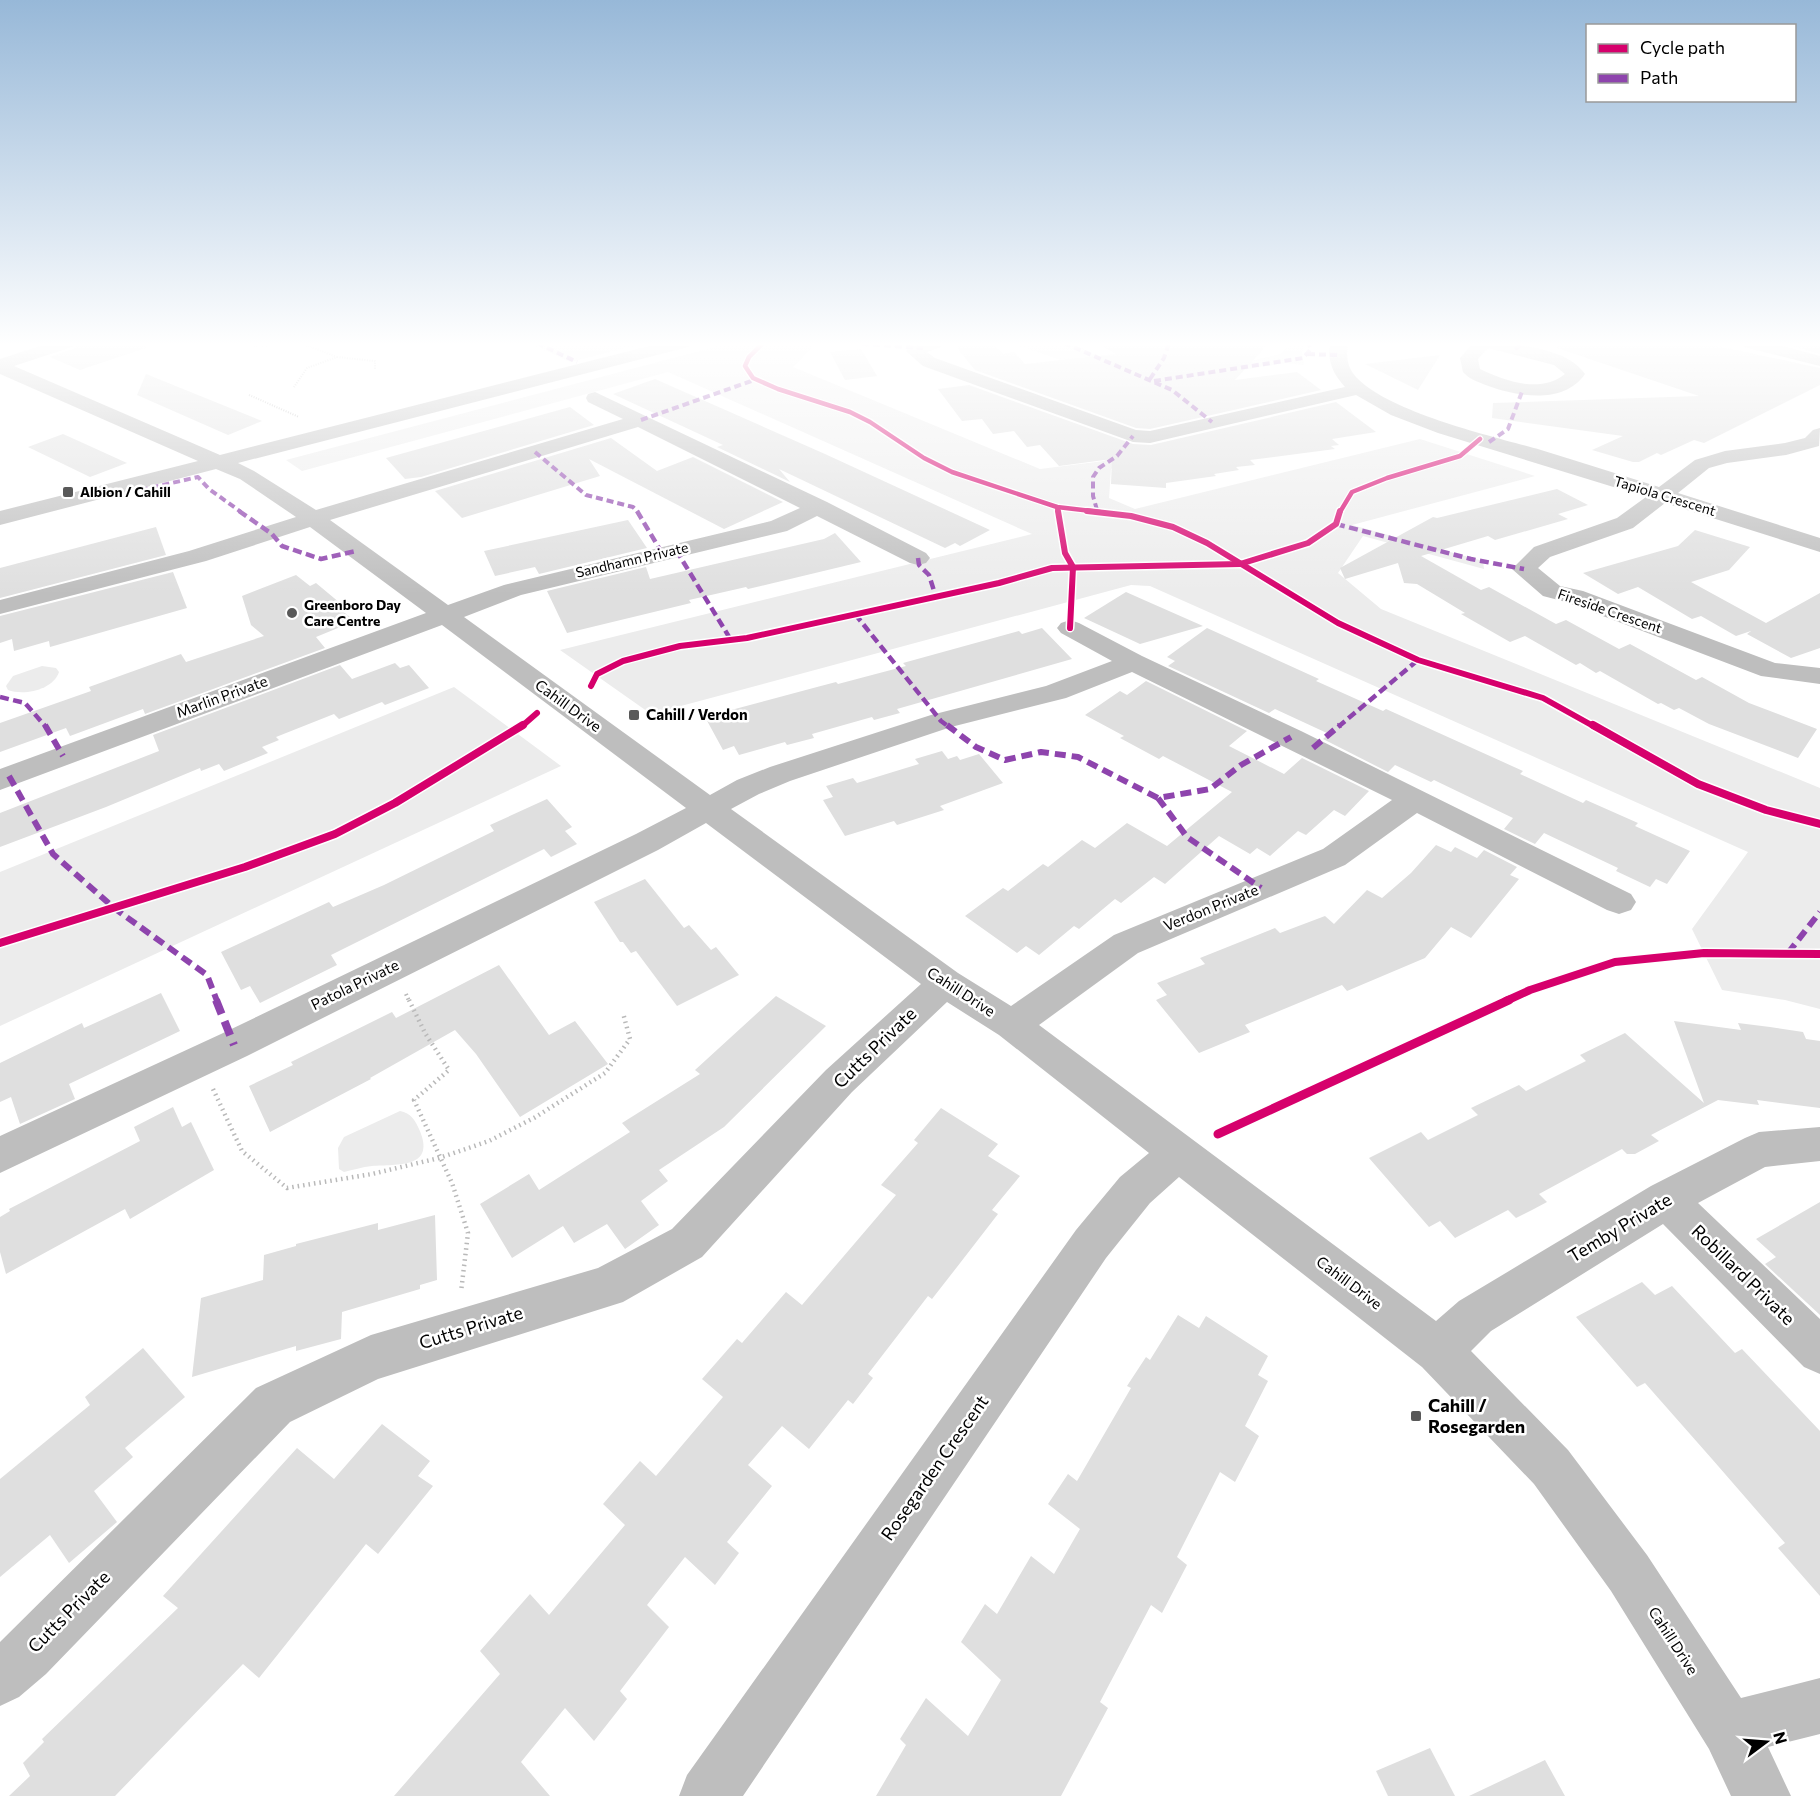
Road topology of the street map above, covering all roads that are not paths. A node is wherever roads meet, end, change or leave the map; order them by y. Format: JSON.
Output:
{"nodes":[{"id":1,"x":137,"y":427,"type":"edge"},
{"id":2,"x":354,"y":427,"type":"edge"},
{"id":3,"x":618,"y":427,"type":"edge"},
{"id":4,"x":655,"y":427,"type":"edge"},
{"id":5,"x":1108,"y":427,"type":"edge"},
{"id":6,"x":1194,"y":427,"type":"edge"},
{"id":7,"x":1442,"y":427,"type":"edge"},
{"id":8,"x":1820,"y":434,"type":"edge"},
{"id":9,"x":217,"y":462,"type":"junction"},
{"id":10,"x":1664,"y":495,"type":"junction"},
{"id":11,"x":819,"y":507,"type":"junction"},
{"id":12,"x":0,"y":518,"type":"edge"},
{"id":13,"x":313,"y":518,"type":"junction"},
{"id":14,"x":1820,"y":545,"type":"edge"},
{"id":15,"x":918,"y":558,"type":"dead end"},
{"id":16,"x":0,"y":607,"type":"edge"},
{"id":17,"x":444,"y":614,"type":"junction"},
{"id":18,"x":1070,"y":628,"type":"dead end"},
{"id":19,"x":1133,"y":662,"type":"junction"},
{"id":20,"x":1820,"y":676,"type":"edge"},
{"id":21,"x":0,"y":780,"type":"edge"},
{"id":22,"x":1415,"y":799,"type":"junction"},
{"id":23,"x":709,"y":810,"type":"junction"},
{"id":24,"x":1619,"y":902,"type":"dead end"},
{"id":25,"x":945,"y":982,"type":"junction"},
{"id":26,"x":1012,"y":1025,"type":"junction"},
{"id":27,"x":1820,"y":1144,"type":"edge"},
{"id":28,"x":1178,"y":1152,"type":"junction"},
{"id":29,"x":0,"y":1155,"type":"edge"},
{"id":30,"x":1666,"y":1199,"type":"junction"},
{"id":31,"x":1438,"y":1351,"type":"junction"},
{"id":32,"x":1820,"y":1351,"type":"edge"},
{"id":33,"x":0,"y":1678,"type":"edge"},
{"id":34,"x":1820,"y":1706,"type":"edge"},
{"id":35,"x":1729,"y":1729,"type":"junction"},
{"id":36,"x":708,"y":1796,"type":"edge"},
{"id":37,"x":1762,"y":1796,"type":"edge"}],
"edges":[{"from":1,"to":9,"type":"street","name":"Cahill Drive"},
{"from":2,"to":9,"type":"street"},
{"from":3,"to":13,"type":"street"},
{"from":4,"to":11,"type":"street"},
{"from":5,"to":6,"type":"street"},
{"from":7,"to":10,"type":"street","name":"Tapiola Crescent"},
{"from":8,"to":10,"type":"street"},
{"from":9,"to":12,"type":"street"},
{"from":9,"to":13,"type":"street","name":"Cahill Drive"},
{"from":10,"to":14,"type":"street","name":"Tapiola Crescent"},
{"from":10,"to":20,"type":"street","name":"Fireside Crescent"},
{"from":11,"to":15,"type":"street"},
{"from":11,"to":17,"type":"street","name":"Sandhamn Private"},
{"from":13,"to":16,"type":"street"},
{"from":13,"to":17,"type":"street","name":"Cahill Drive"},
{"from":17,"to":21,"type":"street","name":"Marlin Private"},
{"from":17,"to":23,"type":"street","name":"Cahill Drive"},
{"from":18,"to":19,"type":"street"},
{"from":19,"to":22,"type":"street"},
{"from":19,"to":23,"type":"street"},
{"from":22,"to":24,"type":"street"},
{"from":22,"to":26,"type":"street","name":"Verdon Private"},
{"from":23,"to":25,"type":"street","name":"Cahill Drive"},
{"from":23,"to":29,"type":"street","name":"Patola Private"},
{"from":25,"to":26,"type":"street","name":"Cahill Drive"},
{"from":25,"to":33,"type":"street","name":"Cutts Private"},
{"from":26,"to":28,"type":"street","name":"Cahill Drive"},
{"from":27,"to":30,"type":"street","name":"Temby Private"},
{"from":28,"to":31,"type":"street","name":"Cahill Drive"},
{"from":28,"to":36,"type":"street","name":"Rosegarden Crescent"},
{"from":30,"to":31,"type":"street","name":"Temby Private"},
{"from":30,"to":32,"type":"street","name":"Robillard Private"},
{"from":31,"to":35,"type":"street","name":"Cahill Drive"},
{"from":34,"to":35,"type":"street"},
{"from":35,"to":37,"type":"street","name":"Cahill Drive"}]}
